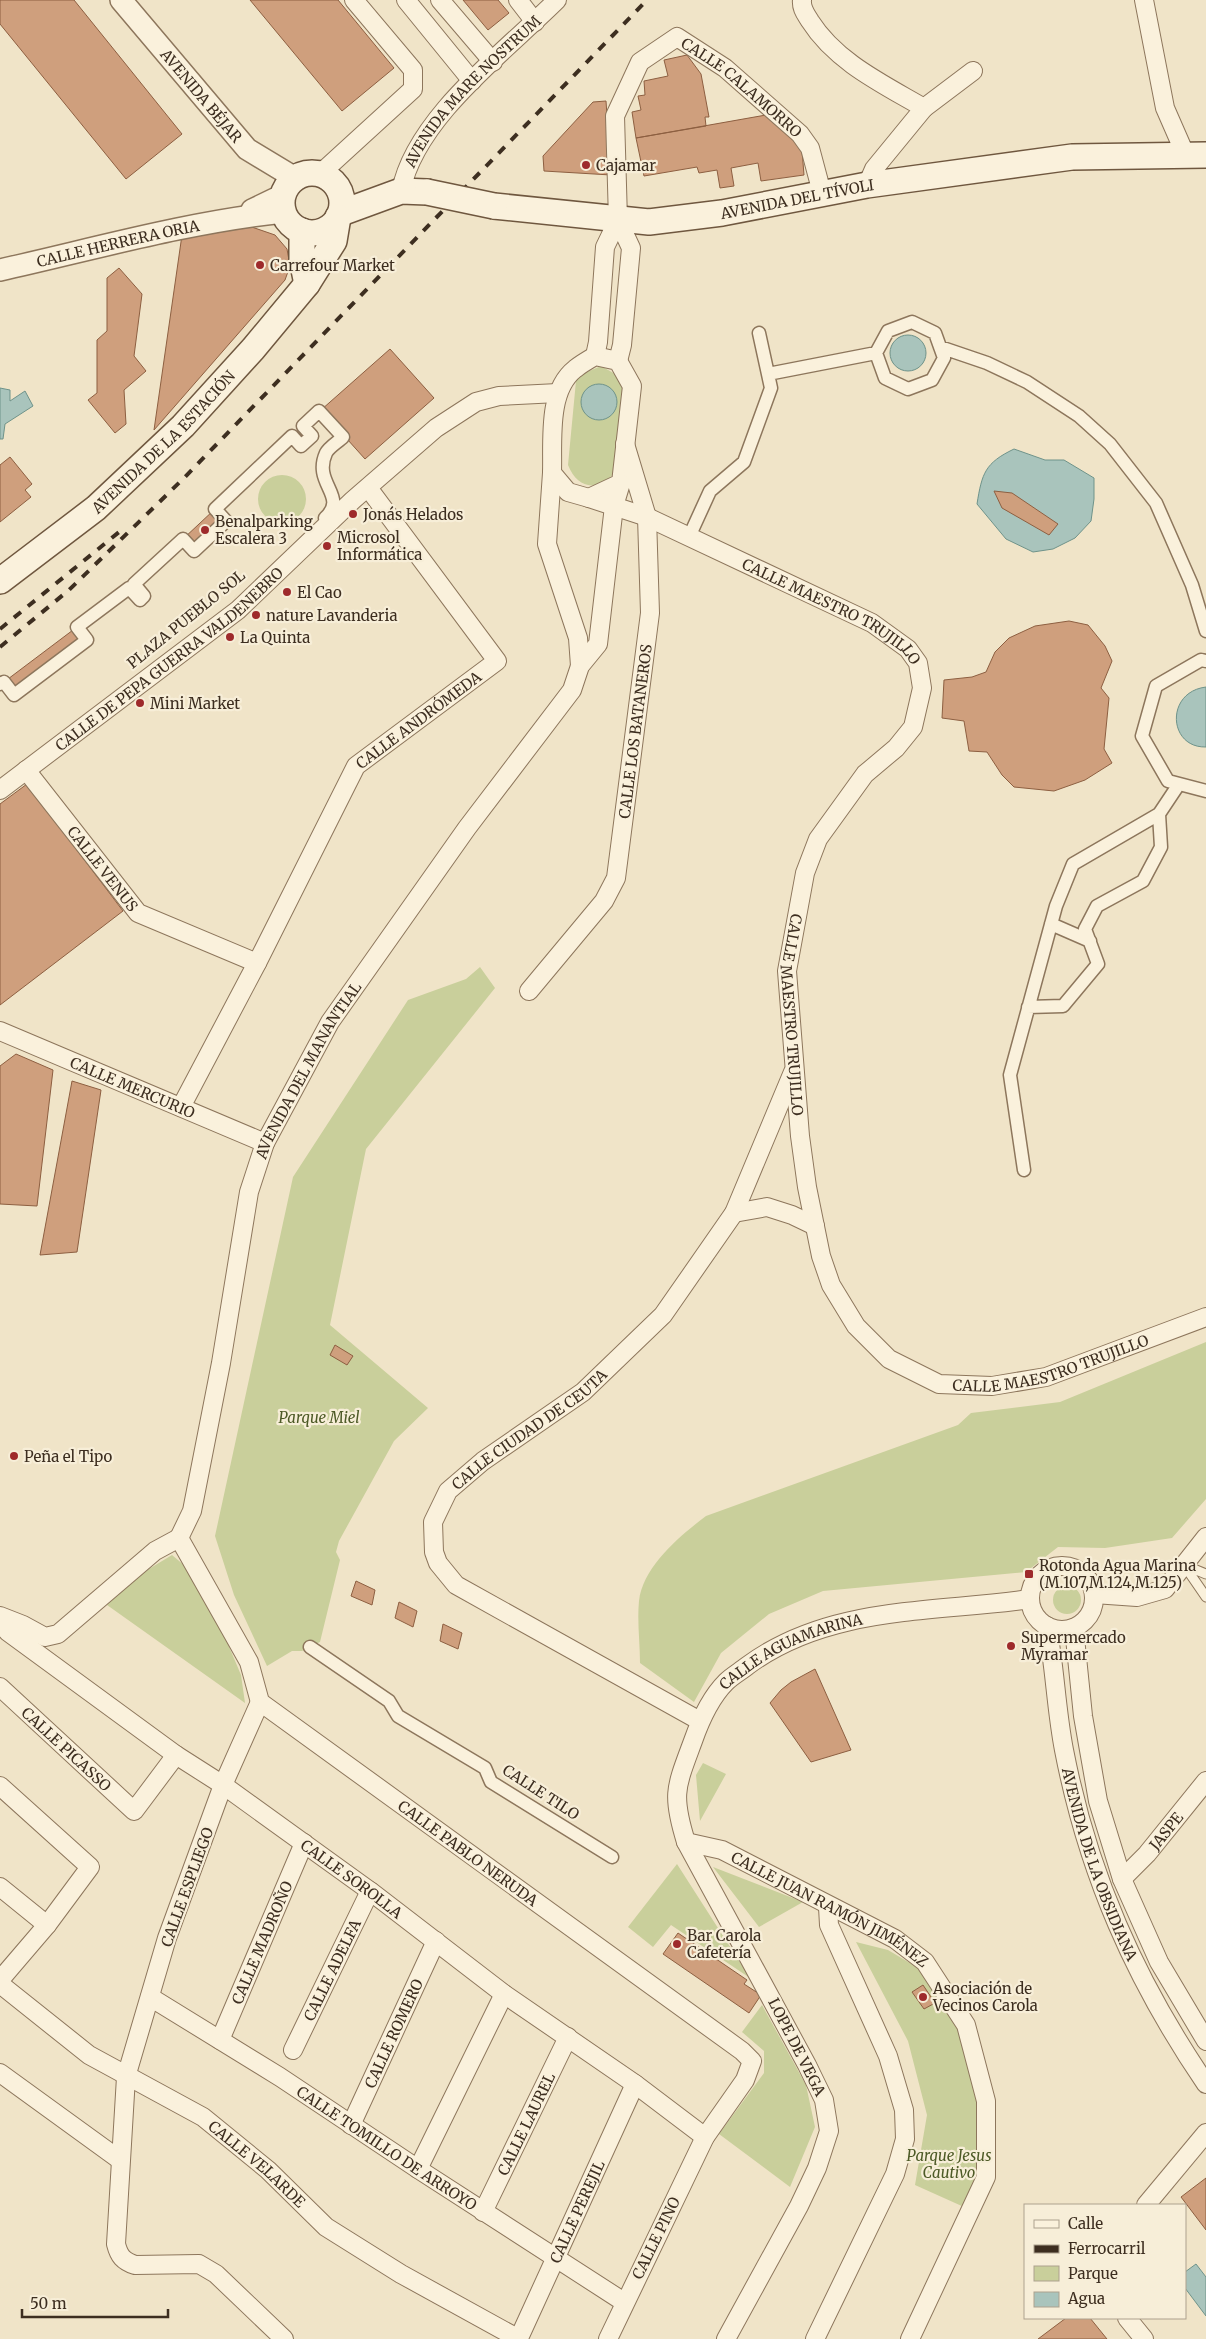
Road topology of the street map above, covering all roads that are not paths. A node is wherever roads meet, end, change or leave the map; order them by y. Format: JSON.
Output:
{"nodes":[{"id":1,"x":121,"y":0,"type":"edge"},
{"id":2,"x":354,"y":0,"type":"edge"},
{"id":3,"x":406,"y":0,"type":"edge"},
{"id":4,"x":440,"y":0,"type":"edge"},
{"id":5,"x":518,"y":0,"type":"edge"},
{"id":6,"x":557,"y":0,"type":"edge"},
{"id":7,"x":802,"y":0,"type":"edge"},
{"id":8,"x":1144,"y":0,"type":"edge"},
{"id":9,"x":455,"y":17,"type":"junction"},
{"id":10,"x":535,"y":22,"type":"junction"},
{"id":11,"x":433,"y":33,"type":"junction"},
{"id":12,"x":493,"y":62,"type":"junction"},
{"id":13,"x":973,"y":72,"type":"dead end"},
{"id":14,"x":472,"y":81,"type":"junction"},
{"id":15,"x":924,"y":108,"type":"junction"},
{"id":16,"x":1196,"y":155,"type":"edge"},
{"id":17,"x":867,"y":185,"type":"junction"},
{"id":18,"x":396,"y":192,"type":"junction"},
{"id":19,"x":822,"y":193,"type":"junction"},
{"id":20,"x":287,"y":195,"type":"junction"},
{"id":21,"x":335,"y":198,"type":"junction"},
{"id":22,"x":618,"y":220,"type":"junction"},
{"id":23,"x":302,"y":231,"type":"junction"},
{"id":24,"x":0,"y":270,"type":"edge"},
{"id":25,"x":307,"y":284,"type":"junction"},
{"id":26,"x":759,"y":333,"type":"dead end"},
{"id":27,"x":940,"y":348,"type":"junction"},
{"id":28,"x":876,"y":353,"type":"junction"},
{"id":29,"x":595,"y":356,"type":"junction"},
{"id":30,"x":618,"y":361,"type":"junction"},
{"id":31,"x":768,"y":374,"type":"junction"},
{"id":32,"x":558,"y":392,"type":"junction"},
{"id":33,"x":625,"y":444,"type":"junction"},
{"id":34,"x":552,"y":473,"type":"junction"},
{"id":35,"x":620,"y":483,"type":"junction"},
{"id":36,"x":369,"y":489,"type":"junction"},
{"id":37,"x":589,"y":498,"type":"junction"},
{"id":38,"x":614,"y":506,"type":"junction"},
{"id":39,"x":646,"y":517,"type":"junction"},
{"id":40,"x":689,"y":537,"type":"junction"},
{"id":41,"x":0,"y":581,"type":"edge"},
{"id":42,"x":1206,"y":631,"type":"edge"},
{"id":43,"x":1206,"y":661,"type":"edge"},
{"id":44,"x":580,"y":666,"type":"junction"},
{"id":45,"x":0,"y":684,"type":"edge"},
{"id":46,"x":26,"y":770,"type":"junction"},
{"id":47,"x":0,"y":783,"type":"edge"},
{"id":48,"x":1179,"y":784,"type":"junction"},
{"id":49,"x":0,"y":790,"type":"edge"},
{"id":50,"x":1206,"y":791,"type":"edge"},
{"id":51,"x":1159,"y":814,"type":"junction"},
{"id":52,"x":1051,"y":924,"type":"junction"},
{"id":53,"x":1090,"y":941,"type":"junction"},
{"id":54,"x":257,"y":963,"type":"junction"},
{"id":55,"x":529,"y":991,"type":"dead end"},
{"id":56,"x":1028,"y":1007,"type":"junction"},
{"id":57,"x":0,"y":1031,"type":"edge"},
{"id":58,"x":794,"y":1070,"type":"junction"},
{"id":59,"x":181,"y":1107,"type":"junction"},
{"id":60,"x":265,"y":1144,"type":"junction"},
{"id":61,"x":1024,"y":1170,"type":"dead end"},
{"id":62,"x":734,"y":1213,"type":"junction"},
{"id":63,"x":815,"y":1226,"type":"junction"},
{"id":64,"x":1206,"y":1317,"type":"edge"},
{"id":65,"x":1206,"y":1537,"type":"edge"},
{"id":66,"x":179,"y":1538,"type":"junction"},
{"id":67,"x":1184,"y":1565,"type":"junction"},
{"id":68,"x":1206,"y":1574,"type":"edge"},
{"id":69,"x":1094,"y":1594,"type":"junction"},
{"id":70,"x":1206,"y":1597,"type":"edge"},
{"id":71,"x":1030,"y":1599,"type":"junction"},
{"id":72,"x":0,"y":1616,"type":"edge"},
{"id":73,"x":0,"y":1622,"type":"edge"},
{"id":74,"x":1048,"y":1626,"type":"junction"},
{"id":75,"x":1074,"y":1628,"type":"junction"},
{"id":76,"x":310,"y":1647,"type":"dead end"},
{"id":77,"x":0,"y":1687,"type":"edge"},
{"id":78,"x":260,"y":1702,"type":"junction"},
{"id":79,"x":700,"y":1720,"type":"junction"},
{"id":80,"x":176,"y":1755,"type":"junction"},
{"id":81,"x":1206,"y":1781,"type":"edge"},
{"id":82,"x":223,"y":1785,"type":"junction"},
{"id":83,"x":0,"y":1786,"type":"edge"},
{"id":84,"x":686,"y":1842,"type":"junction"},
{"id":85,"x":304,"y":1844,"type":"junction"},
{"id":86,"x":612,"y":1857,"type":"dead end"},
{"id":87,"x":1122,"y":1879,"type":"junction"},
{"id":88,"x":0,"y":1886,"type":"edge"},
{"id":89,"x":370,"y":1892,"type":"junction"},
{"id":90,"x":828,"y":1907,"type":"junction"},
{"id":91,"x":47,"y":1925,"type":"junction"},
{"id":92,"x":436,"y":1941,"type":"junction"},
{"id":93,"x":0,"y":1982,"type":"edge"},
{"id":94,"x":504,"y":1994,"type":"junction"},
{"id":95,"x":150,"y":1997,"type":"junction"},
{"id":96,"x":568,"y":2037,"type":"junction"},
{"id":97,"x":220,"y":2040,"type":"junction"},
{"id":98,"x":1206,"y":2041,"type":"edge"},
{"id":99,"x":293,"y":2050,"type":"dead end"},
{"id":100,"x":0,"y":2073,"type":"edge"},
{"id":101,"x":126,"y":2077,"type":"junction"},
{"id":102,"x":635,"y":2084,"type":"junction"},
{"id":103,"x":1206,"y":2084,"type":"edge"},
{"id":104,"x":351,"y":2125,"type":"junction"},
{"id":105,"x":1206,"y":2133,"type":"edge"},
{"id":106,"x":705,"y":2137,"type":"junction"},
{"id":107,"x":120,"y":2160,"type":"junction"},
{"id":108,"x":418,"y":2169,"type":"junction"},
{"id":109,"x":1147,"y":2204,"type":"edge"},
{"id":110,"x":483,"y":2212,"type":"junction"},
{"id":111,"x":554,"y":2258,"type":"junction"},
{"id":112,"x":624,"y":2302,"type":"junction"},
{"id":113,"x":1128,"y":2319,"type":"edge"},
{"id":114,"x":284,"y":2339,"type":"edge"},
{"id":115,"x":519,"y":2339,"type":"edge"},
{"id":116,"x":608,"y":2339,"type":"edge"},
{"id":117,"x":726,"y":2339,"type":"edge"},
{"id":118,"x":815,"y":2339,"type":"edge"},
{"id":119,"x":910,"y":2339,"type":"edge"},
{"id":120,"x":1144,"y":2339,"type":"edge"}],
"edges":[{"from":1,"to":20,"type":"street","name":"AVENIDA BÉJAR"},
{"from":2,"to":21,"type":"street"},
{"from":3,"to":11,"type":"street"},
{"from":4,"to":9,"type":"street"},
{"from":5,"to":10,"type":"street"},
{"from":6,"to":10,"type":"street","name":"AVENIDA MARE NOSTRUM"},
{"from":7,"to":15,"type":"street"},
{"from":8,"to":16,"type":"street"},
{"from":9,"to":11,"type":"street"},
{"from":9,"to":12,"type":"street"},
{"from":10,"to":12,"type":"street","name":"AVENIDA MARE NOSTRUM"},
{"from":11,"to":14,"type":"street"},
{"from":12,"to":14,"type":"street","name":"AVENIDA MARE NOSTRUM"},
{"from":13,"to":15,"type":"street"},
{"from":14,"to":18,"type":"street","name":"AVENIDA MARE NOSTRUM"},
{"from":15,"to":17,"type":"street"},
{"from":16,"to":17,"type":"main road","name":"AVENIDA DEL TÍVOLI"},
{"from":17,"to":19,"type":"main road","name":"AVENIDA DEL TÍVOLI"},
{"from":18,"to":21,"type":"main road"},
{"from":18,"to":22,"type":"main road","name":"AVENIDA DEL TÍVOLI","bridge":true},
{"from":19,"to":22,"type":"main road","name":"AVENIDA DEL TÍVOLI"},
{"from":19,"to":22,"type":"street","name":"CALLE CALAMORRO"},
{"from":20,"to":21,"type":"main road"},
{"from":20,"to":23,"type":"main road"},
{"from":20,"to":24,"type":"street","name":"CALLE HERRERA ORIA"},
{"from":21,"to":23,"type":"main road"},
{"from":21,"to":25,"type":"main road","name":"AVENIDA DE LA ESTACIÓN"},
{"from":22,"to":29,"type":"street"},
{"from":22,"to":30,"type":"street"},
{"from":23,"to":25,"type":"main road"},
{"from":25,"to":41,"type":"main road","name":"AVENIDA DE LA ESTACIÓN"},
{"from":26,"to":31,"type":"street"},
{"from":27,"to":28,"type":"street"},
{"from":27,"to":28,"type":"street"},
{"from":27,"to":42,"type":"street"},
{"from":28,"to":31,"type":"street"},
{"from":29,"to":30,"type":"street"},
{"from":29,"to":32,"type":"street","name":"AVENIDA DEL MANANTIAL"},
{"from":30,"to":33,"type":"street","name":"AVENIDA DEL MANANTIAL"},
{"from":31,"to":40,"type":"street"},
{"from":32,"to":34,"type":"street","name":"AVENIDA DEL MANANTIAL"},
{"from":32,"to":36,"type":"street","name":"CALLE DE PEPA GUERRA VALDENEBRO"},
{"from":33,"to":35,"type":"street","name":"AVENIDA DEL MANANTIAL"},
{"from":33,"to":39,"type":"street","name":"CALLE LOS BATANEROS"},
{"from":34,"to":37,"type":"street"},
{"from":34,"to":44,"type":"street","name":"AVENIDA DEL MANANTIAL"},
{"from":35,"to":37,"type":"street"},
{"from":35,"to":38,"type":"street","name":"AVENIDA DEL MANANTIAL"},
{"from":36,"to":46,"type":"street","name":"CALLE DE PEPA GUERRA VALDENEBRO"},
{"from":36,"to":54,"type":"street","name":"CALLE ANDRÓMEDA"},
{"from":37,"to":38,"type":"street","name":"CALLE MAESTRO TRUJILLO"},
{"from":38,"to":39,"type":"street","name":"CALLE MAESTRO TRUJILLO"},
{"from":38,"to":44,"type":"street","name":"AVENIDA DEL MANANTIAL"},
{"from":39,"to":40,"type":"street","name":"CALLE MAESTRO TRUJILLO"},
{"from":39,"to":55,"type":"street","name":"CALLE LOS BATANEROS"},
{"from":40,"to":58,"type":"street","name":"CALLE MAESTRO TRUJILLO"},
{"from":43,"to":48,"type":"street"},
{"from":44,"to":60,"type":"street","name":"AVENIDA DEL MANANTIAL"},
{"from":45,"to":47,"type":"street","name":"PLAZA PUEBLO SOL"},
{"from":46,"to":49,"type":"street","name":"CALLE DE PEPA GUERRA VALDENEBRO"},
{"from":46,"to":54,"type":"street","name":"CALLE VENUS"},
{"from":48,"to":50,"type":"street"},
{"from":48,"to":51,"type":"street"},
{"from":51,"to":52,"type":"street"},
{"from":51,"to":53,"type":"street"},
{"from":52,"to":53,"type":"street"},
{"from":52,"to":56,"type":"street"},
{"from":53,"to":56,"type":"street"},
{"from":54,"to":59,"type":"street","name":"CALLE ANDRÓMEDA"},
{"from":56,"to":61,"type":"street"},
{"from":57,"to":59,"type":"street","name":"CALLE MERCURIO"},
{"from":58,"to":62,"type":"street","name":"CALLE CIUDAD DE CEUTA"},
{"from":58,"to":63,"type":"street","name":"CALLE MAESTRO TRUJILLO"},
{"from":59,"to":60,"type":"street","name":"CALLE MERCURIO"},
{"from":60,"to":66,"type":"street","name":"AVENIDA DEL MANANTIAL"},
{"from":62,"to":63,"type":"street"},
{"from":62,"to":79,"type":"street","name":"CALLE CIUDAD DE CEUTA"},
{"from":63,"to":64,"type":"street","name":"CALLE MAESTRO TRUJILLO"},
{"from":65,"to":67,"type":"street"},
{"from":66,"to":72,"type":"street"},
{"from":66,"to":78,"type":"street"},
{"from":67,"to":68,"type":"lane"},
{"from":67,"to":69,"type":"street"},
{"from":67,"to":70,"type":"lane"},
{"from":69,"to":71,"type":"street"},
{"from":69,"to":75,"type":"street"},
{"from":71,"to":74,"type":"street"},
{"from":71,"to":79,"type":"street","name":"CALLE AGUAMARINA"},
{"from":73,"to":80,"type":"street","name":"CALLE SOROLLA"},
{"from":74,"to":75,"type":"street"},
{"from":74,"to":103,"type":"street","name":"AVENIDA DE LA OBSIDIANA"},
{"from":75,"to":87,"type":"street","name":"AVENIDA DE LA OBSIDIANA"},
{"from":76,"to":86,"type":"street","name":"CALLE TILO"},
{"from":77,"to":80,"type":"street","name":"CALLE PICASSO"},
{"from":78,"to":82,"type":"street","name":"CALLE ESPLIEGO"},
{"from":78,"to":106,"type":"street","name":"CALLE PABLO NERUDA"},
{"from":79,"to":84,"type":"street","name":"CALLE AGUAMARINA"},
{"from":80,"to":82,"type":"street","name":"CALLE SOROLLA"},
{"from":81,"to":87,"type":"street","name":"JASPE"},
{"from":82,"to":85,"type":"street","name":"CALLE SOROLLA"},
{"from":82,"to":95,"type":"street","name":"CALLE ESPLIEGO"},
{"from":83,"to":91,"type":"street"},
{"from":84,"to":90,"type":"street","name":"CALLE JUAN RAMÓN JIMÉNEZ"},
{"from":84,"to":117,"type":"street","name":"LOPE DE VEGA"},
{"from":85,"to":89,"type":"street","name":"CALLE SOROLLA"},
{"from":85,"to":97,"type":"street","name":"CALLE MADROÑO"},
{"from":87,"to":98,"type":"street","name":"AVENIDA DE LA OBSIDIANA"},
{"from":88,"to":91,"type":"street"},
{"from":89,"to":92,"type":"street","name":"CALLE SOROLLA"},
{"from":89,"to":99,"type":"street","name":"CALLE ADELFA"},
{"from":90,"to":118,"type":"street"},
{"from":90,"to":119,"type":"street","name":"CALLE JUAN RAMÓN JIMÉNEZ"},
{"from":91,"to":93,"type":"street"},
{"from":92,"to":94,"type":"street","name":"CALLE SOROLLA"},
{"from":92,"to":104,"type":"street","name":"CALLE ROMERO"},
{"from":93,"to":101,"type":"street","name":"CALLE VELARDE"},
{"from":94,"to":96,"type":"street","name":"CALLE SOROLLA"},
{"from":94,"to":108,"type":"street"},
{"from":95,"to":97,"type":"street","name":"CALLE TOMILLO DE ARROYO"},
{"from":95,"to":101,"type":"street","name":"CALLE ESPLIEGO"},
{"from":96,"to":102,"type":"street","name":"CALLE SOROLLA"},
{"from":96,"to":110,"type":"street","name":"CALLE LAUREL"},
{"from":97,"to":104,"type":"street","name":"CALLE TOMILLO DE ARROYO"},
{"from":100,"to":107,"type":"street"},
{"from":101,"to":107,"type":"street","name":"CALLE ESPLIEGO"},
{"from":101,"to":115,"type":"street","name":"CALLE VELARDE"},
{"from":102,"to":106,"type":"street","name":"CALLE SOROLLA"},
{"from":102,"to":111,"type":"street","name":"CALLE PEREJIL"},
{"from":104,"to":108,"type":"street","name":"CALLE TOMILLO DE ARROYO"},
{"from":105,"to":109,"type":"street"},
{"from":106,"to":112,"type":"street","name":"CALLE PINO"},
{"from":107,"to":114,"type":"street","name":"CALLE ESPLIEGO"},
{"from":108,"to":110,"type":"street","name":"CALLE TOMILLO DE ARROYO"},
{"from":110,"to":111,"type":"street","name":"CALLE TOMILLO DE ARROYO"},
{"from":111,"to":112,"type":"street","name":"CALLE TOMILLO DE ARROYO"},
{"from":111,"to":115,"type":"street","name":"CALLE PEREJIL"},
{"from":112,"to":116,"type":"street","name":"CALLE PINO"},
{"from":113,"to":120,"type":"street"}]}
